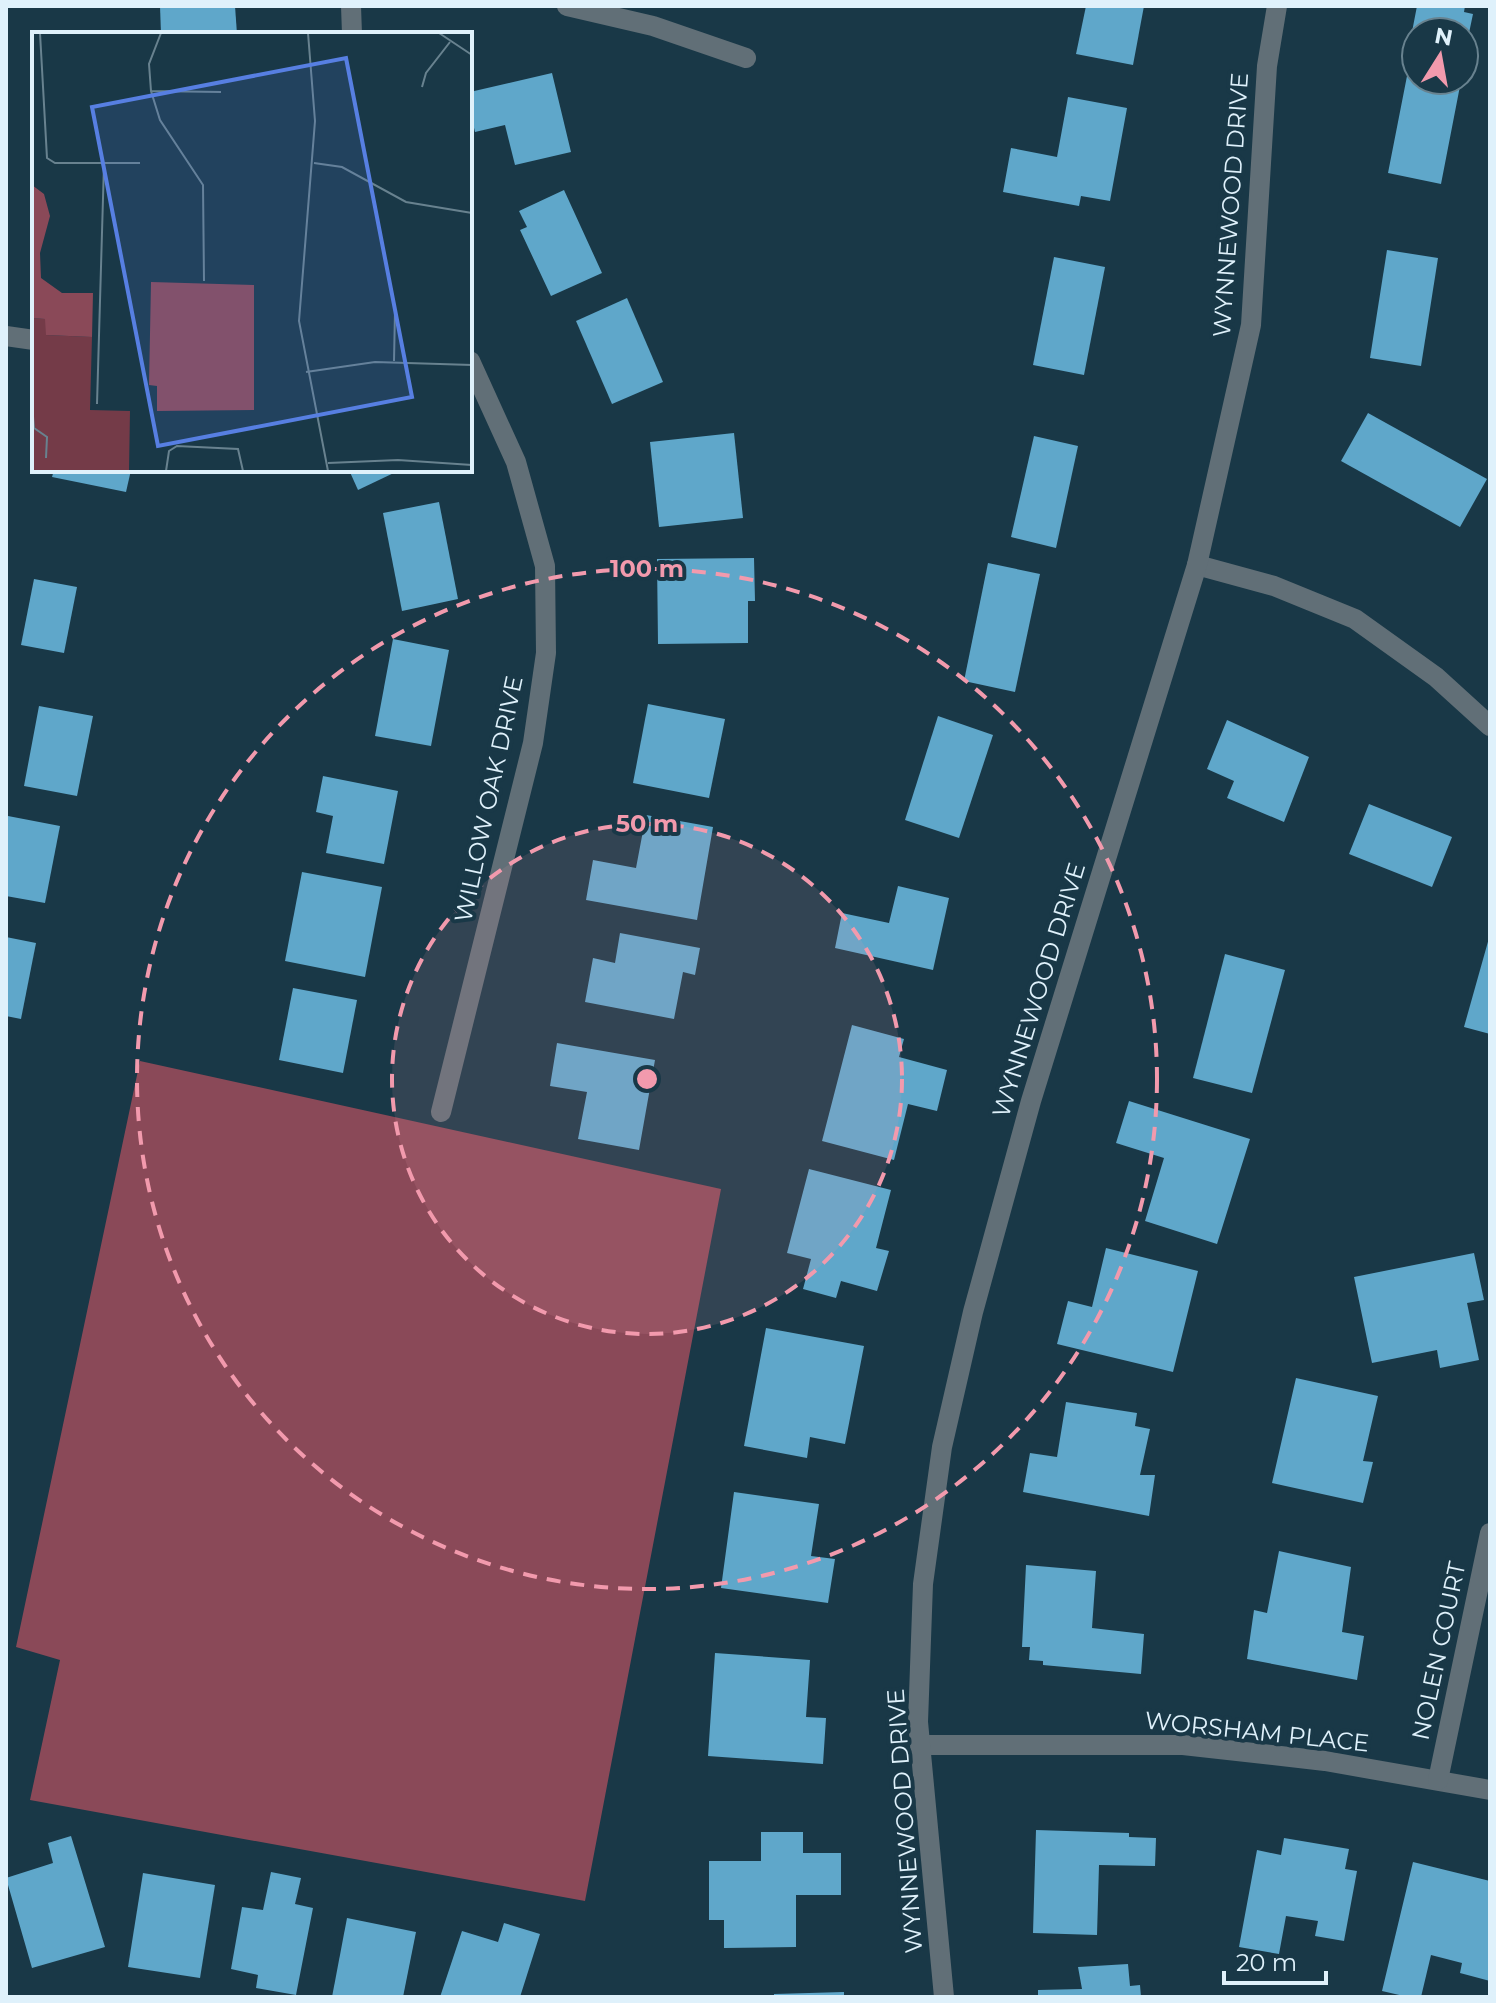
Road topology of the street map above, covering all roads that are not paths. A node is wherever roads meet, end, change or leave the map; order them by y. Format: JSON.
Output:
{"nodes":[{"id":1,"x":351,"y":6,"type":"edge"},
{"id":2,"x":567,"y":6,"type":"edge"},
{"id":3,"x":1277,"y":6,"type":"edge"},
{"id":4,"x":352,"y":32,"type":"edge"},
{"id":5,"x":746,"y":58,"type":"dead end"},
{"id":6,"x":6,"y":336,"type":"edge"},
{"id":7,"x":32,"y":340,"type":"edge"},
{"id":8,"x":472,"y":365,"type":"edge"},
{"id":9,"x":1197,"y":565,"type":"junction"},
{"id":10,"x":1490,"y":726,"type":"edge"},
{"id":11,"x":441,"y":1112,"type":"dead end"},
{"id":12,"x":1490,"y":1533,"type":"edge"},
{"id":13,"x":920,"y":1745,"type":"junction"},
{"id":14,"x":1438,"y":1780,"type":"junction"},
{"id":15,"x":1490,"y":1790,"type":"edge"},
{"id":16,"x":944,"y":1997,"type":"edge"}],
"edges":[{"from":1,"to":4,"type":"street"},
{"from":2,"to":5,"type":"street"},
{"from":3,"to":9,"type":"street","name":"WYNNEWOOD DRIVE"},
{"from":6,"to":7,"type":"street"},
{"from":8,"to":11,"type":"street","name":"WILLOW OAK DRIVE"},
{"from":9,"to":10,"type":"street"},
{"from":9,"to":13,"type":"street","name":"WYNNEWOOD DRIVE"},
{"from":12,"to":14,"type":"street","name":"NOLEN COURT"},
{"from":13,"to":14,"type":"street","name":"WORSHAM PLACE"},
{"from":13,"to":16,"type":"street","name":"WYNNEWOOD DRIVE"},
{"from":14,"to":15,"type":"street","name":"WORSHAM PLACE"}]}
